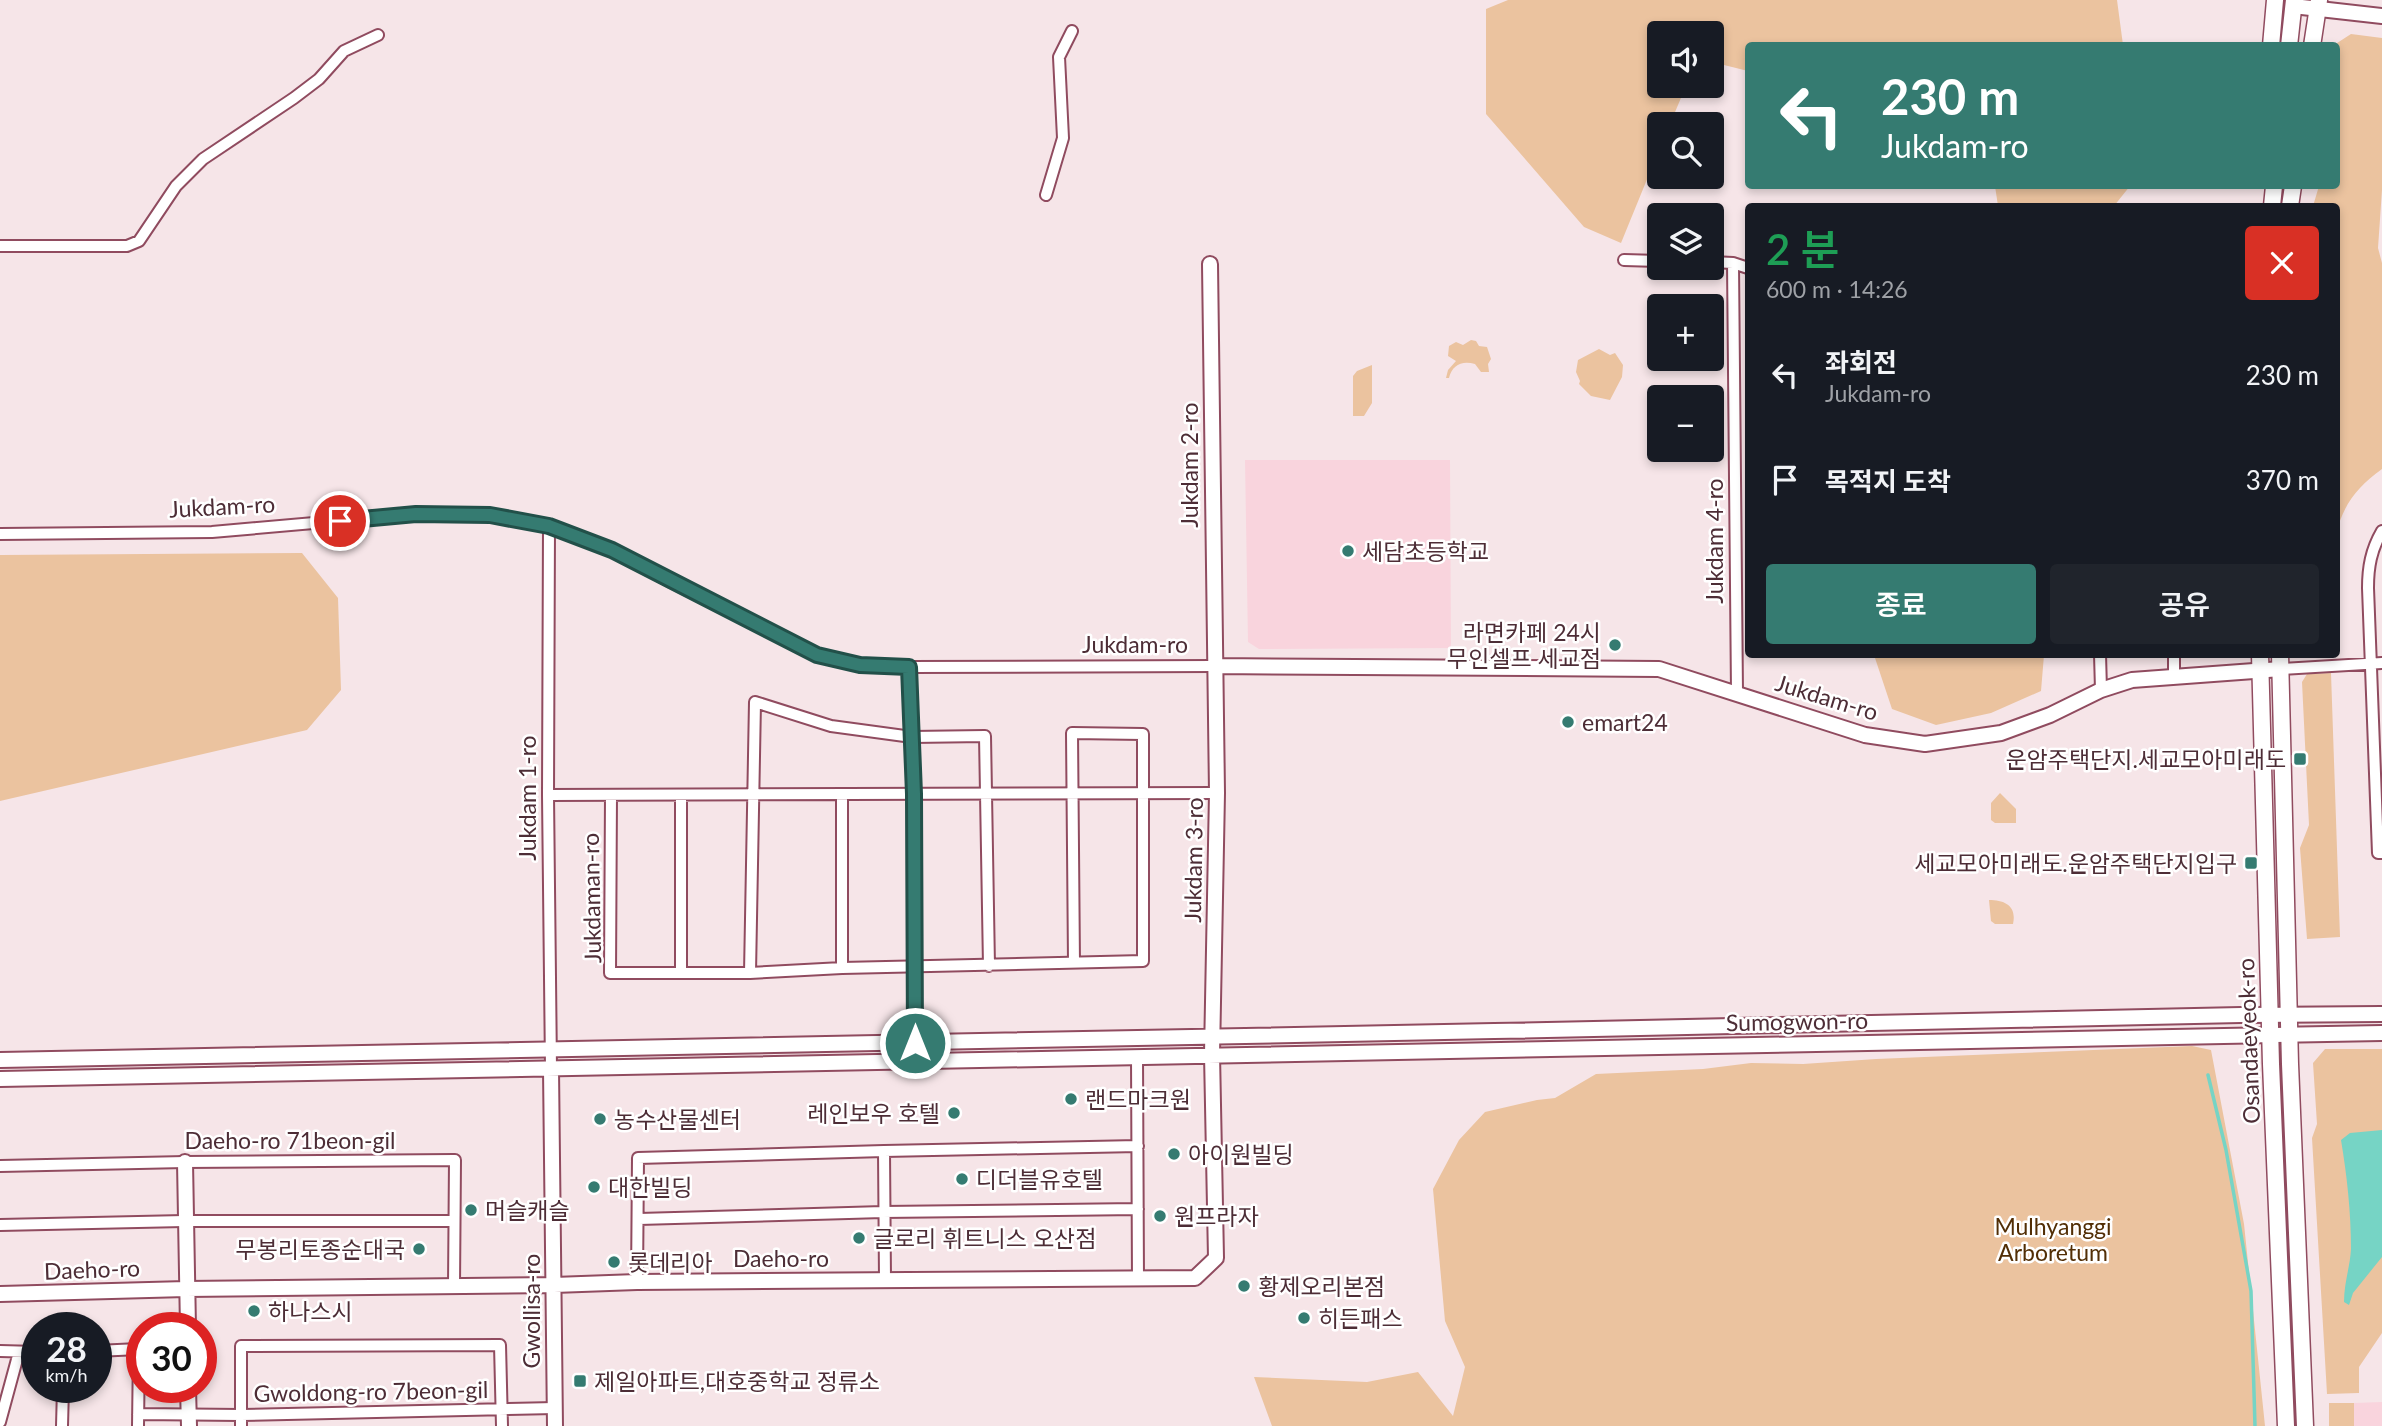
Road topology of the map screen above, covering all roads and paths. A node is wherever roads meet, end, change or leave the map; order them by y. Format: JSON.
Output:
{"nodes":[{"id":1,"x":2275,"y":0,"type":"edge"},
{"id":2,"x":2293,"y":3,"type":"edge"},
{"id":3,"x":2319,"y":4,"type":"edge"},
{"id":4,"x":2382,"y":16,"type":"edge"},
{"id":5,"x":1072,"y":31,"type":"dead end"},
{"id":6,"x":378,"y":36,"type":"dead end"},
{"id":7,"x":2271,"y":42,"type":"edge"},
{"id":8,"x":2289,"y":42,"type":"edge"},
{"id":9,"x":2313,"y":42,"type":"edge"},
{"id":10,"x":1046,"y":195,"type":"dead end"},
{"id":11,"x":0,"y":246,"type":"edge"},
{"id":12,"x":1624,"y":260,"type":"dead end"},
{"id":13,"x":1647,"y":261,"type":"edge"},
{"id":14,"x":1724,"y":263,"type":"edge"},
{"id":15,"x":1733,"y":263,"type":"junction"},
{"id":16,"x":1210,"y":264,"type":"dead end"},
{"id":17,"x":1745,"y":267,"type":"edge"},
{"id":18,"x":549,"y":526,"type":"junction"},
{"id":19,"x":2382,"y":531,"type":"edge"},
{"id":20,"x":0,"y":534,"type":"edge"},
{"id":21,"x":2100,"y":658,"type":"edge"},
{"id":22,"x":2174,"y":658,"type":"edge"},
{"id":23,"x":2260,"y":662,"type":"edge"},
{"id":24,"x":2280,"y":662,"type":"edge"},
{"id":25,"x":2377,"y":663,"type":"edge"},
{"id":26,"x":1214,"y":666,"type":"junction"},
{"id":27,"x":909,"y":667,"type":"junction"},
{"id":28,"x":2174,"y":677,"type":"junction"},
{"id":29,"x":2101,"y":690,"type":"junction"},
{"id":30,"x":1737,"y":693,"type":"junction"},
{"id":31,"x":912,"y":737,"type":"junction"},
{"id":32,"x":2378,"y":781,"type":"edge"},
{"id":33,"x":1072,"y":793,"type":"junction"},
{"id":34,"x":1143,"y":793,"type":"junction"},
{"id":35,"x":1217,"y":793,"type":"junction"},
{"id":36,"x":751,"y":794,"type":"junction"},
{"id":37,"x":842,"y":794,"type":"junction"},
{"id":38,"x":914,"y":794,"type":"junction"},
{"id":39,"x":988,"y":794,"type":"junction"},
{"id":40,"x":548,"y":795,"type":"junction"},
{"id":41,"x":611,"y":795,"type":"junction"},
{"id":42,"x":681,"y":795,"type":"junction"},
{"id":43,"x":2382,"y":853,"type":"edge"},
{"id":44,"x":1074,"y":964,"type":"junction"},
{"id":45,"x":989,"y":966,"type":"junction"},
{"id":46,"x":842,"y":968,"type":"junction"},
{"id":47,"x":915,"y":968,"type":"junction"},
{"id":48,"x":681,"y":972,"type":"junction"},
{"id":49,"x":750,"y":973,"type":"junction"},
{"id":50,"x":2382,"y":1014,"type":"edge"},
{"id":51,"x":2270,"y":1015,"type":"junction"},
{"id":52,"x":2289,"y":1015,"type":"junction"},
{"id":53,"x":2382,"y":1033,"type":"edge"},
{"id":54,"x":1212,"y":1035,"type":"junction"},
{"id":55,"x":2271,"y":1035,"type":"junction"},
{"id":56,"x":2290,"y":1035,"type":"junction"},
{"id":57,"x":915,"y":1043,"type":"junction"},
{"id":58,"x":551,"y":1052,"type":"junction"},
{"id":59,"x":1212,"y":1054,"type":"junction"},
{"id":60,"x":1137,"y":1056,"type":"junction"},
{"id":61,"x":0,"y":1060,"type":"edge"},
{"id":62,"x":915,"y":1061,"type":"junction"},
{"id":63,"x":551,"y":1069,"type":"junction"},
{"id":64,"x":0,"y":1079,"type":"edge"},
{"id":65,"x":1138,"y":1146,"type":"junction"},
{"id":66,"x":884,"y":1151,"type":"junction"},
{"id":67,"x":185,"y":1162,"type":"junction"},
{"id":68,"x":0,"y":1166,"type":"edge"},
{"id":69,"x":1138,"y":1209,"type":"junction"},
{"id":70,"x":883,"y":1212,"type":"junction"},
{"id":71,"x":639,"y":1219,"type":"junction"},
{"id":72,"x":454,"y":1221,"type":"junction"},
{"id":73,"x":184,"y":1222,"type":"junction"},
{"id":74,"x":0,"y":1225,"type":"edge"},
{"id":75,"x":1138,"y":1279,"type":"junction"},
{"id":76,"x":885,"y":1280,"type":"junction"},
{"id":77,"x":636,"y":1282,"type":"junction"},
{"id":78,"x":554,"y":1285,"type":"junction"},
{"id":79,"x":454,"y":1286,"type":"junction"},
{"id":80,"x":186,"y":1289,"type":"junction"},
{"id":81,"x":0,"y":1294,"type":"edge"},
{"id":82,"x":187,"y":1312,"type":"edge"},
{"id":83,"x":112,"y":1350,"type":"edge"},
{"id":84,"x":0,"y":1351,"type":"edge"},
{"id":85,"x":19,"y":1352,"type":"joint"},
{"id":86,"x":62,"y":1403,"type":"edge"},
{"id":87,"x":188,"y":1403,"type":"edge"},
{"id":88,"x":555,"y":1408,"type":"junction"},
{"id":89,"x":502,"y":1410,"type":"junction"},
{"id":90,"x":138,"y":1420,"type":"edge"},
{"id":91,"x":241,"y":1420,"type":"edge"},
{"id":92,"x":189,"y":1421,"type":"edge"},
{"id":93,"x":0,"y":1422,"type":"edge"},
{"id":94,"x":62,"y":1426,"type":"edge"},
{"id":95,"x":502,"y":1426,"type":"edge"},
{"id":96,"x":555,"y":1426,"type":"edge"},
{"id":97,"x":2286,"y":1426,"type":"edge"},
{"id":98,"x":2305,"y":1426,"type":"edge"}],
"edges":[{"from":1,"to":7,"type":"main road"},
{"from":2,"to":3,"type":"street"},
{"from":2,"to":8,"type":"main road"},
{"from":3,"to":4,"type":"street"},
{"from":3,"to":9,"type":"main road"},
{"from":5,"to":10,"type":"street"},
{"from":6,"to":11,"type":"street"},
{"from":12,"to":13,"type":"street"},
{"from":14,"to":15,"type":"street"},
{"from":15,"to":17,"type":"street"},
{"from":15,"to":30,"type":"street","name":"Jukdam 4-ro"},
{"from":16,"to":26,"type":"street","name":"Jukdam 2-ro"},
{"from":18,"to":20,"type":"street","name":"Jukdam-ro"},
{"from":18,"to":27,"type":"street","name":"Jukdam-ro"},
{"from":18,"to":40,"type":"street","name":"Jukdam 1-ro"},
{"from":19,"to":25,"type":"street"},
{"from":21,"to":29,"type":"street"},
{"from":22,"to":28,"type":"street"},
{"from":23,"to":24,"type":"street","name":"Jukdam-ro"},
{"from":23,"to":28,"type":"street","name":"Jukdam-ro"},
{"from":23,"to":51,"type":"main road","name":"Osandaeyeok-ro"},
{"from":24,"to":25,"type":"street"},
{"from":24,"to":52,"type":"main road","name":"Osandaeyeok-ro"},
{"from":25,"to":32,"type":"street"},
{"from":26,"to":27,"type":"street","name":"Jukdam-ro"},
{"from":26,"to":30,"type":"street","name":"Jukdam-ro"},
{"from":26,"to":35,"type":"street","name":"Jukdam 3-ro"},
{"from":27,"to":31,"type":"street"},
{"from":28,"to":29,"type":"street","name":"Jukdam-ro"},
{"from":29,"to":30,"type":"street","name":"Jukdam-ro"},
{"from":31,"to":36,"type":"street"},
{"from":31,"to":38,"type":"street"},
{"from":31,"to":39,"type":"street"},
{"from":32,"to":43,"type":"street"},
{"from":33,"to":34,"type":"street"},
{"from":33,"to":34,"type":"street","name":"Jukdaman-ro"},
{"from":33,"to":39,"type":"street"},
{"from":33,"to":44,"type":"street","name":"Jukdaman-ro"},
{"from":34,"to":35,"type":"street"},
{"from":34,"to":44,"type":"street","name":"Jukdaman-ro"},
{"from":35,"to":54,"type":"street","name":"Jukdam 3-ro"},
{"from":36,"to":37,"type":"street"},
{"from":36,"to":42,"type":"street"},
{"from":36,"to":49,"type":"street"},
{"from":37,"to":38,"type":"street"},
{"from":37,"to":46,"type":"street"},
{"from":38,"to":39,"type":"street"},
{"from":38,"to":47,"type":"street"},
{"from":39,"to":45,"type":"street"},
{"from":40,"to":41,"type":"street"},
{"from":40,"to":58,"type":"street","name":"Jukdam 1-ro"},
{"from":41,"to":42,"type":"street"},
{"from":41,"to":48,"type":"street","name":"Jukdaman-ro"},
{"from":42,"to":48,"type":"street"},
{"from":44,"to":45,"type":"street","name":"Jukdaman-ro"},
{"from":45,"to":47,"type":"street","name":"Jukdaman-ro"},
{"from":46,"to":47,"type":"street","name":"Jukdaman-ro"},
{"from":46,"to":49,"type":"street","name":"Jukdaman-ro"},
{"from":47,"to":57,"type":"street"},
{"from":48,"to":49,"type":"street","name":"Jukdaman-ro"},
{"from":50,"to":52,"type":"street","name":"Sumogwon-ro"},
{"from":51,"to":52,"type":"street","name":"Sumogwon-ro"},
{"from":51,"to":54,"type":"street","name":"Sumogwon-ro"},
{"from":51,"to":55,"type":"main road","name":"Osandaeyeok-ro"},
{"from":52,"to":56,"type":"main road","name":"Osandaeyeok-ro"},
{"from":53,"to":56,"type":"street","name":"Sumogwon-ro"},
{"from":54,"to":57,"type":"street","name":"Sumogwon-ro"},
{"from":54,"to":59,"type":"street","name":"Jukdam 3-ro"},
{"from":55,"to":56,"type":"street","name":"Sumogwon-ro"},
{"from":55,"to":59,"type":"street","name":"Sumogwon-ro"},
{"from":55,"to":97,"type":"main road","name":"Osandaeyeok-ro"},
{"from":56,"to":98,"type":"main road","name":"Osandaeyeok-ro"},
{"from":57,"to":58,"type":"street","name":"Sumogwon-ro"},
{"from":57,"to":62,"type":"street"},
{"from":58,"to":61,"type":"street","name":"Sumogwon-ro"},
{"from":58,"to":63,"type":"street","name":"Jukdam 1-ro"},
{"from":59,"to":60,"type":"street","name":"Sumogwon-ro"},
{"from":59,"to":75,"type":"street","name":"Daeho-ro"},
{"from":60,"to":62,"type":"street","name":"Sumogwon-ro"},
{"from":60,"to":65,"type":"street"},
{"from":62,"to":63,"type":"street","name":"Sumogwon-ro"},
{"from":63,"to":64,"type":"street","name":"Sumogwon-ro"},
{"from":63,"to":78,"type":"street","name":"Gwollisa-ro"},
{"from":65,"to":66,"type":"street"},
{"from":65,"to":69,"type":"street"},
{"from":66,"to":70,"type":"street"},
{"from":66,"to":71,"type":"street"},
{"from":67,"to":68,"type":"street","name":"Daeho-ro 71beon-gil"},
{"from":67,"to":72,"type":"street","name":"Daeho-ro 71beon-gil"},
{"from":67,"to":73,"type":"street"},
{"from":69,"to":70,"type":"street"},
{"from":69,"to":75,"type":"street"},
{"from":70,"to":71,"type":"street"},
{"from":70,"to":76,"type":"street"},
{"from":71,"to":77,"type":"street"},
{"from":72,"to":73,"type":"street"},
{"from":72,"to":79,"type":"street","name":"Daeho-ro 71beon-gil"},
{"from":73,"to":74,"type":"street"},
{"from":73,"to":80,"type":"street"},
{"from":75,"to":76,"type":"street","name":"Daeho-ro"},
{"from":76,"to":77,"type":"street","name":"Daeho-ro"},
{"from":77,"to":78,"type":"street","name":"Daeho-ro"},
{"from":78,"to":79,"type":"street","name":"Daeho-ro"},
{"from":78,"to":88,"type":"street","name":"Gwollisa-ro"},
{"from":79,"to":80,"type":"street","name":"Daeho-ro"},
{"from":80,"to":81,"type":"street","name":"Daeho-ro"},
{"from":80,"to":82,"type":"street"},
{"from":83,"to":90,"type":"street"},
{"from":84,"to":85,"type":"street"},
{"from":85,"to":93,"type":"street"},
{"from":86,"to":94,"type":"street"},
{"from":87,"to":92,"type":"street"},
{"from":88,"to":89,"type":"street","name":"Gwoldong-ro 7beon-gil"},
{"from":88,"to":96,"type":"street","name":"Gwollisa-ro"},
{"from":89,"to":91,"type":"street","name":"Gwoldong-ro 7beon-gil"},
{"from":89,"to":91,"type":"street"},
{"from":89,"to":95,"type":"street"},
{"from":90,"to":92,"type":"street","name":"Gwoldong-ro 7beon-gil"},
{"from":91,"to":92,"type":"street","name":"Gwoldong-ro 7beon-gil"}]}
